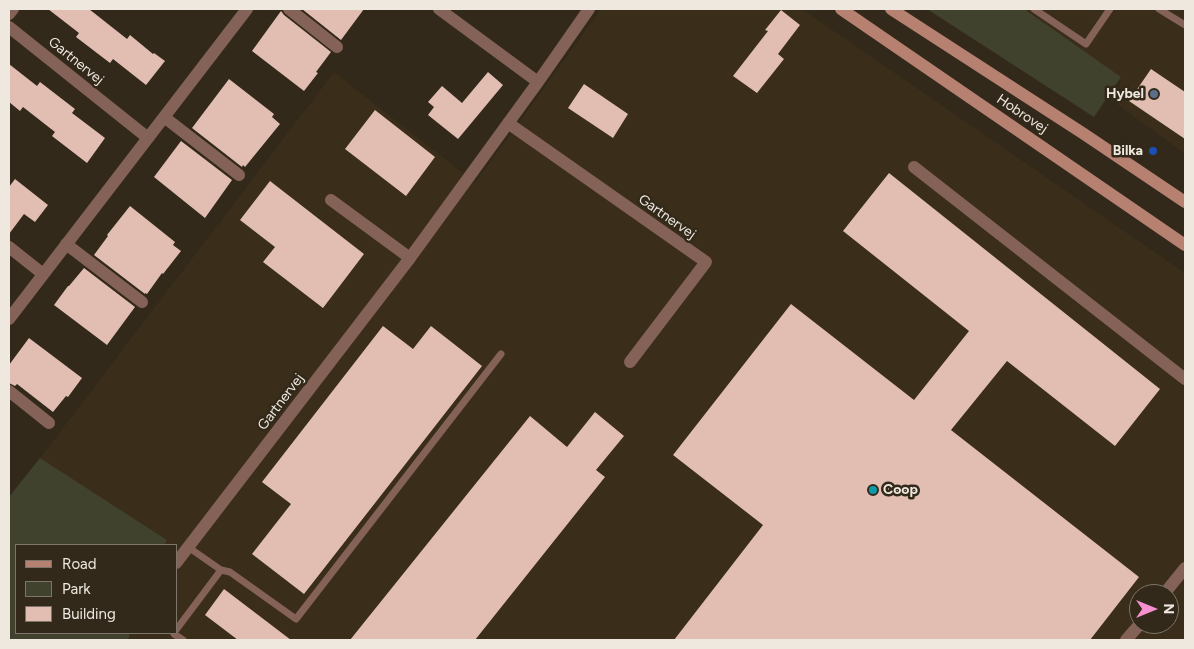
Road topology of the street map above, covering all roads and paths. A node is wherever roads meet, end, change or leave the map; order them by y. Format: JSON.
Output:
{"nodes":[{"id":1,"x":13,"y":9,"type":"edge"},
{"id":2,"x":247,"y":9,"type":"edge"},
{"id":3,"x":289,"y":9,"type":"edge"},
{"id":4,"x":439,"y":9,"type":"edge"},
{"id":5,"x":589,"y":9,"type":"edge"},
{"id":6,"x":841,"y":9,"type":"edge"},
{"id":7,"x":891,"y":9,"type":"edge"},
{"id":8,"x":1034,"y":9,"type":"edge"},
{"id":9,"x":1110,"y":9,"type":"edge"},
{"id":10,"x":1158,"y":9,"type":"edge"},
{"id":11,"x":9,"y":14,"type":"edge"},
{"id":12,"x":1185,"y":25,"type":"edge"},
{"id":13,"x":9,"y":27,"type":"edge"},
{"id":14,"x":337,"y":47,"type":"dead end"},
{"id":15,"x":538,"y":82,"type":"junction"},
{"id":16,"x":164,"y":117,"type":"junction"},
{"id":17,"x":508,"y":124,"type":"junction"},
{"id":18,"x":148,"y":138,"type":"junction"},
{"id":19,"x":914,"y":167,"type":"dead end"},
{"id":20,"x":239,"y":175,"type":"dead end"},
{"id":21,"x":331,"y":200,"type":"dead end"},
{"id":22,"x":1185,"y":202,"type":"edge"},
{"id":23,"x":66,"y":244,"type":"junction"},
{"id":24,"x":1185,"y":244,"type":"edge"},
{"id":25,"x":9,"y":247,"type":"edge"},
{"id":26,"x":410,"y":258,"type":"junction"},
{"id":27,"x":43,"y":274,"type":"junction"},
{"id":28,"x":142,"y":302,"type":"dead end"},
{"id":29,"x":9,"y":319,"type":"edge"},
{"id":30,"x":501,"y":354,"type":"dead end"},
{"id":31,"x":630,"y":362,"type":"dead end"},
{"id":32,"x":1185,"y":379,"type":"edge"},
{"id":33,"x":9,"y":391,"type":"edge"},
{"id":34,"x":49,"y":423,"type":"dead end"},
{"id":35,"x":188,"y":547,"type":"junction"},
{"id":36,"x":178,"y":561,"type":"edge"},
{"id":37,"x":1185,"y":568,"type":"edge"},
{"id":38,"x":221,"y":570,"type":"junction"},
{"id":39,"x":1172,"y":584,"type":"edge"},
{"id":40,"x":178,"y":628,"type":"edge"}],
"edges":[{"from":1,"to":11,"type":"street"},
{"from":2,"to":16,"type":"street"},
{"from":3,"to":14,"type":"street"},
{"from":4,"to":15,"type":"street"},
{"from":5,"to":15,"type":"street","name":"Gartnervej"},
{"from":6,"to":24,"type":"main road","name":"Hobrovej"},
{"from":7,"to":22,"type":"main road","name":"Hobrovej"},
{"from":8,"to":9,"type":"lane"},
{"from":10,"to":12,"type":"lane"},
{"from":13,"to":18,"type":"street","name":"Gartnervej"},
{"from":15,"to":17,"type":"street","name":"Gartnervej"},
{"from":16,"to":18,"type":"street"},
{"from":16,"to":20,"type":"street"},
{"from":17,"to":26,"type":"street","name":"Gartnervej"},
{"from":17,"to":31,"type":"street","name":"Gartnervej"},
{"from":18,"to":23,"type":"street"},
{"from":19,"to":32,"type":"street"},
{"from":21,"to":26,"type":"street"},
{"from":23,"to":27,"type":"street"},
{"from":23,"to":28,"type":"street"},
{"from":25,"to":27,"type":"street"},
{"from":26,"to":35,"type":"street","name":"Gartnervej"},
{"from":27,"to":29,"type":"street"},
{"from":30,"to":38,"type":"lane"},
{"from":33,"to":34,"type":"street"},
{"from":35,"to":36,"type":"street","name":"Gartnervej"},
{"from":35,"to":38,"type":"lane"},
{"from":37,"to":39,"type":"street"},
{"from":38,"to":40,"type":"lane"}]}
